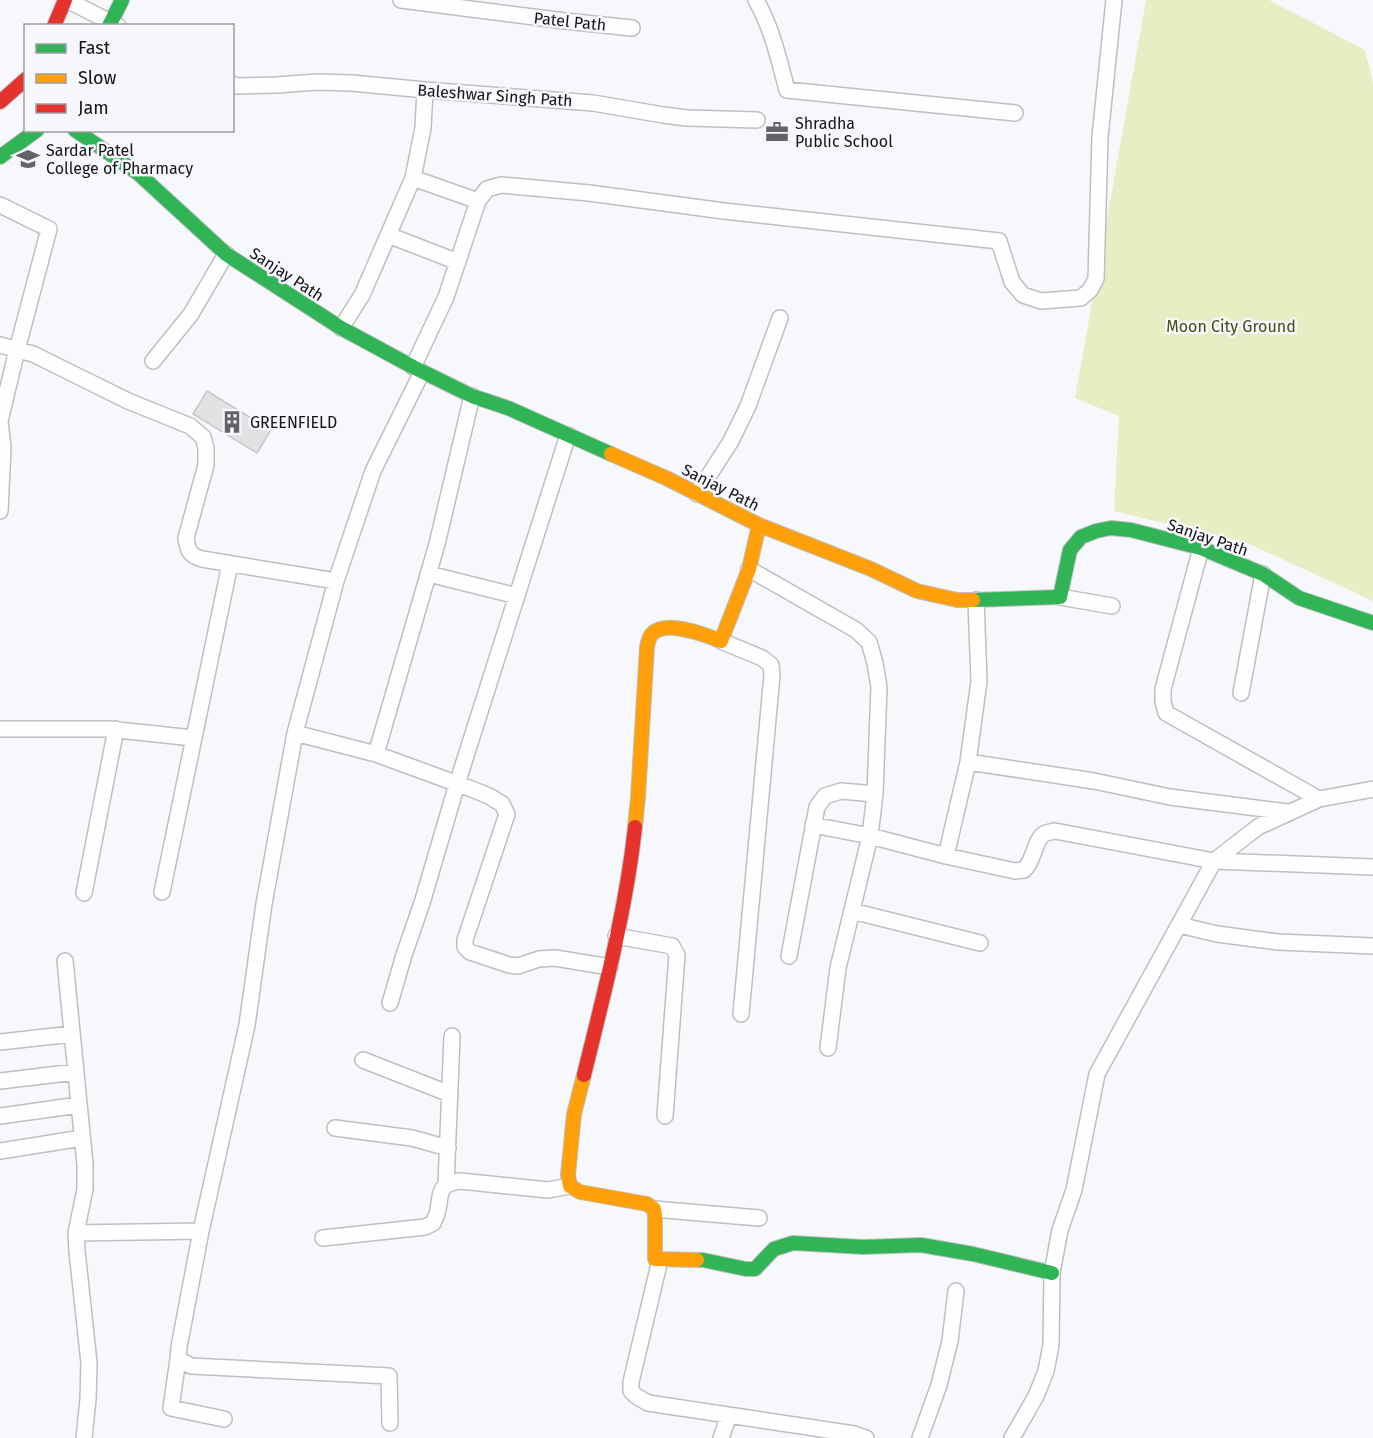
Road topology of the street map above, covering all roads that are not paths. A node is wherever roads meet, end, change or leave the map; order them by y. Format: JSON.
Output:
{"nodes":[{"id":1,"x":66,"y":0,"type":"edge"},
{"id":2,"x":122,"y":0,"type":"edge"},
{"id":3,"x":401,"y":0,"type":"edge"},
{"id":4,"x":756,"y":0,"type":"edge"},
{"id":5,"x":1114,"y":0,"type":"edge"},
{"id":6,"x":55,"y":24,"type":"edge"},
{"id":7,"x":112,"y":24,"type":"edge"},
{"id":8,"x":632,"y":28,"type":"dead end"},
{"id":9,"x":24,"y":81,"type":"edge"},
{"id":10,"x":234,"y":85,"type":"edge"},
{"id":11,"x":425,"y":90,"type":"junction"},
{"id":12,"x":0,"y":102,"type":"edge"},
{"id":13,"x":1015,"y":113,"type":"dead end"},
{"id":14,"x":757,"y":120,"type":"dead end"},
{"id":15,"x":34,"y":132,"type":"edge"},
{"id":16,"x":78,"y":132,"type":"edge"},
{"id":17,"x":0,"y":158,"type":"edge"},
{"id":18,"x":412,"y":178,"type":"junction"},
{"id":19,"x":478,"y":201,"type":"junction"},
{"id":20,"x":0,"y":205,"type":"edge"},
{"id":21,"x":388,"y":235,"type":"junction"},
{"id":22,"x":226,"y":254,"type":"junction"},
{"id":23,"x":458,"y":262,"type":"junction"},
{"id":24,"x":780,"y":318,"type":"dead end"},
{"id":25,"x":341,"y":328,"type":"junction"},
{"id":26,"x":0,"y":345,"type":"edge"},
{"id":27,"x":17,"y":350,"type":"junction"},
{"id":28,"x":153,"y":361,"type":"dead end"},
{"id":29,"x":417,"y":369,"type":"junction"},
{"id":30,"x":472,"y":396,"type":"junction"},
{"id":31,"x":568,"y":435,"type":"junction"},
{"id":32,"x":697,"y":494,"type":"junction"},
{"id":33,"x":0,"y":511,"type":"edge"},
{"id":34,"x":759,"y":525,"type":"junction"},
{"id":35,"x":1201,"y":548,"type":"junction"},
{"id":36,"x":230,"y":564,"type":"junction"},
{"id":37,"x":749,"y":569,"type":"junction"},
{"id":38,"x":429,"y":574,"type":"junction"},
{"id":39,"x":1263,"y":574,"type":"junction"},
{"id":40,"x":336,"y":581,"type":"junction"},
{"id":41,"x":517,"y":596,"type":"junction"},
{"id":42,"x":1060,"y":597,"type":"junction"},
{"id":43,"x":976,"y":600,"type":"junction"},
{"id":44,"x":1112,"y":606,"type":"dead end"},
{"id":45,"x":1373,"y":623,"type":"edge"},
{"id":46,"x":721,"y":641,"type":"junction"},
{"id":47,"x":1240,"y":693,"type":"dead end"},
{"id":48,"x":0,"y":729,"type":"edge"},
{"id":49,"x":116,"y":729,"type":"junction"},
{"id":50,"x":295,"y":733,"type":"junction"},
{"id":51,"x":193,"y":738,"type":"junction"},
{"id":52,"x":376,"y":754,"type":"junction"},
{"id":53,"x":968,"y":762,"type":"junction"},
{"id":54,"x":457,"y":784,"type":"junction"},
{"id":55,"x":1373,"y":789,"type":"edge"},
{"id":56,"x":875,"y":794,"type":"junction"},
{"id":57,"x":1319,"y":799,"type":"junction"},
{"id":58,"x":1290,"y":813,"type":"junction"},
{"id":59,"x":813,"y":825,"type":"junction"},
{"id":60,"x":870,"y":836,"type":"junction"},
{"id":61,"x":946,"y":856,"type":"junction"},
{"id":62,"x":1214,"y":861,"type":"junction"},
{"id":63,"x":1373,"y":867,"type":"edge"},
{"id":64,"x":162,"y":892,"type":"dead end"},
{"id":65,"x":84,"y":893,"type":"dead end"},
{"id":66,"x":852,"y":911,"type":"junction"},
{"id":67,"x":1179,"y":925,"type":"junction"},
{"id":68,"x":616,"y":936,"type":"junction"},
{"id":69,"x":980,"y":942,"type":"dead end"},
{"id":70,"x":1373,"y":946,"type":"edge"},
{"id":71,"x":789,"y":956,"type":"dead end"},
{"id":72,"x":64,"y":961,"type":"dead end"},
{"id":73,"x":609,"y":967,"type":"junction"},
{"id":74,"x":390,"y":1003,"type":"dead end"},
{"id":75,"x":741,"y":1014,"type":"dead end"},
{"id":76,"x":72,"y":1034,"type":"junction"},
{"id":77,"x":452,"y":1036,"type":"dead end"},
{"id":78,"x":0,"y":1042,"type":"edge"},
{"id":79,"x":828,"y":1048,"type":"dead end"},
{"id":80,"x":363,"y":1060,"type":"dead end"},
{"id":81,"x":76,"y":1072,"type":"junction"},
{"id":82,"x":0,"y":1081,"type":"edge"},
{"id":83,"x":450,"y":1094,"type":"junction"},
{"id":84,"x":79,"y":1105,"type":"junction"},
{"id":85,"x":0,"y":1116,"type":"edge"},
{"id":86,"x":664,"y":1116,"type":"dead end"},
{"id":87,"x":335,"y":1128,"type":"dead end"},
{"id":88,"x":82,"y":1138,"type":"junction"},
{"id":89,"x":448,"y":1148,"type":"junction"},
{"id":90,"x":0,"y":1151,"type":"edge"},
{"id":91,"x":446,"y":1185,"type":"junction"},
{"id":92,"x":570,"y":1186,"type":"junction"},
{"id":93,"x":654,"y":1209,"type":"junction"},
{"id":94,"x":759,"y":1218,"type":"dead end"},
{"id":95,"x":201,"y":1231,"type":"junction"},
{"id":96,"x":76,"y":1233,"type":"junction"},
{"id":97,"x":323,"y":1238,"type":"dead end"},
{"id":98,"x":660,"y":1260,"type":"junction"},
{"id":99,"x":1052,"y":1274,"type":"junction"},
{"id":100,"x":956,"y":1292,"type":"dead end"},
{"id":101,"x":178,"y":1359,"type":"junction"},
{"id":102,"x":729,"y":1415,"type":"junction"},
{"id":103,"x":224,"y":1419,"type":"dead end"},
{"id":104,"x":390,"y":1423,"type":"dead end"},
{"id":105,"x":802,"y":1433,"type":"edge"},
{"id":106,"x":84,"y":1438,"type":"edge"},
{"id":107,"x":722,"y":1438,"type":"edge"},
{"id":108,"x":866,"y":1438,"type":"edge"},
{"id":109,"x":920,"y":1438,"type":"edge"},
{"id":110,"x":1012,"y":1438,"type":"edge"}],
"edges":[{"from":1,"to":6,"type":"street"},
{"from":1,"to":7,"type":"street"},
{"from":2,"to":7,"type":"street"},
{"from":3,"to":8,"type":"street","name":"Patel Path"},
{"from":4,"to":13,"type":"street"},
{"from":5,"to":19,"type":"street"},
{"from":9,"to":12,"type":"street"},
{"from":10,"to":11,"type":"street","name":"Baleshwar Singh Path"},
{"from":11,"to":14,"type":"street","name":"Baleshwar Singh Path"},
{"from":11,"to":18,"type":"street"},
{"from":15,"to":17,"type":"street"},
{"from":16,"to":22,"type":"street","name":"Sanjay Path"},
{"from":18,"to":19,"type":"street"},
{"from":18,"to":21,"type":"street"},
{"from":19,"to":23,"type":"street"},
{"from":20,"to":27,"type":"street"},
{"from":21,"to":23,"type":"street"},
{"from":21,"to":25,"type":"street"},
{"from":22,"to":25,"type":"street","name":"Sanjay Path"},
{"from":22,"to":28,"type":"street"},
{"from":23,"to":29,"type":"street"},
{"from":24,"to":32,"type":"street"},
{"from":25,"to":29,"type":"street","name":"Sanjay Path"},
{"from":26,"to":27,"type":"street"},
{"from":27,"to":33,"type":"street"},
{"from":27,"to":36,"type":"street"},
{"from":29,"to":30,"type":"street","name":"Sanjay Path"},
{"from":29,"to":40,"type":"street"},
{"from":30,"to":31,"type":"street","name":"Sanjay Path"},
{"from":30,"to":38,"type":"street"},
{"from":31,"to":32,"type":"street","name":"Sanjay Path"},
{"from":31,"to":41,"type":"street"},
{"from":32,"to":34,"type":"street","name":"Sanjay Path"},
{"from":34,"to":37,"type":"street"},
{"from":34,"to":43,"type":"street","name":"Sanjay Path"},
{"from":35,"to":39,"type":"street","name":"Sanjay Path"},
{"from":35,"to":42,"type":"street","name":"Sanjay Path"},
{"from":35,"to":57,"type":"street"},
{"from":36,"to":40,"type":"street"},
{"from":36,"to":51,"type":"street"},
{"from":37,"to":46,"type":"street"},
{"from":37,"to":56,"type":"street"},
{"from":38,"to":41,"type":"street"},
{"from":38,"to":52,"type":"street"},
{"from":39,"to":45,"type":"street","name":"Sanjay Path"},
{"from":39,"to":47,"type":"street"},
{"from":40,"to":50,"type":"street"},
{"from":41,"to":54,"type":"street"},
{"from":42,"to":43,"type":"street","name":"Sanjay Path"},
{"from":42,"to":44,"type":"street"},
{"from":43,"to":53,"type":"street"},
{"from":46,"to":68,"type":"street"},
{"from":46,"to":75,"type":"street"},
{"from":48,"to":49,"type":"street"},
{"from":49,"to":51,"type":"street"},
{"from":49,"to":65,"type":"street"},
{"from":50,"to":52,"type":"street"},
{"from":50,"to":95,"type":"street"},
{"from":51,"to":64,"type":"street"},
{"from":52,"to":54,"type":"street"},
{"from":53,"to":58,"type":"street"},
{"from":53,"to":61,"type":"street"},
{"from":54,"to":73,"type":"street"},
{"from":54,"to":74,"type":"street"},
{"from":55,"to":57,"type":"street"},
{"from":56,"to":59,"type":"street"},
{"from":56,"to":60,"type":"street"},
{"from":57,"to":58,"type":"street"},
{"from":58,"to":62,"type":"street"},
{"from":59,"to":60,"type":"street"},
{"from":59,"to":71,"type":"street"},
{"from":60,"to":61,"type":"street"},
{"from":60,"to":66,"type":"street"},
{"from":61,"to":62,"type":"street"},
{"from":62,"to":63,"type":"street"},
{"from":62,"to":67,"type":"street"},
{"from":66,"to":69,"type":"street"},
{"from":66,"to":79,"type":"street"},
{"from":67,"to":70,"type":"street"},
{"from":67,"to":99,"type":"street"},
{"from":68,"to":73,"type":"street"},
{"from":68,"to":86,"type":"street"},
{"from":72,"to":76,"type":"street"},
{"from":73,"to":92,"type":"street"},
{"from":76,"to":78,"type":"street"},
{"from":76,"to":81,"type":"street"},
{"from":77,"to":83,"type":"street"},
{"from":80,"to":83,"type":"street"},
{"from":81,"to":82,"type":"street"},
{"from":81,"to":84,"type":"street"},
{"from":83,"to":89,"type":"street"},
{"from":84,"to":85,"type":"street"},
{"from":84,"to":88,"type":"street"},
{"from":87,"to":89,"type":"street"},
{"from":88,"to":90,"type":"street"},
{"from":88,"to":96,"type":"street"},
{"from":89,"to":91,"type":"street"},
{"from":91,"to":92,"type":"street"},
{"from":91,"to":97,"type":"street"},
{"from":92,"to":93,"type":"street"},
{"from":93,"to":94,"type":"street"},
{"from":93,"to":98,"type":"street"},
{"from":95,"to":96,"type":"street"},
{"from":95,"to":101,"type":"street"},
{"from":96,"to":106,"type":"street"},
{"from":98,"to":99,"type":"street"},
{"from":98,"to":102,"type":"street"},
{"from":99,"to":110,"type":"street"},
{"from":100,"to":109,"type":"street"},
{"from":101,"to":103,"type":"street"},
{"from":101,"to":104,"type":"street"},
{"from":102,"to":105,"type":"street"},
{"from":102,"to":107,"type":"street"},
{"from":105,"to":108,"type":"street"}]}
